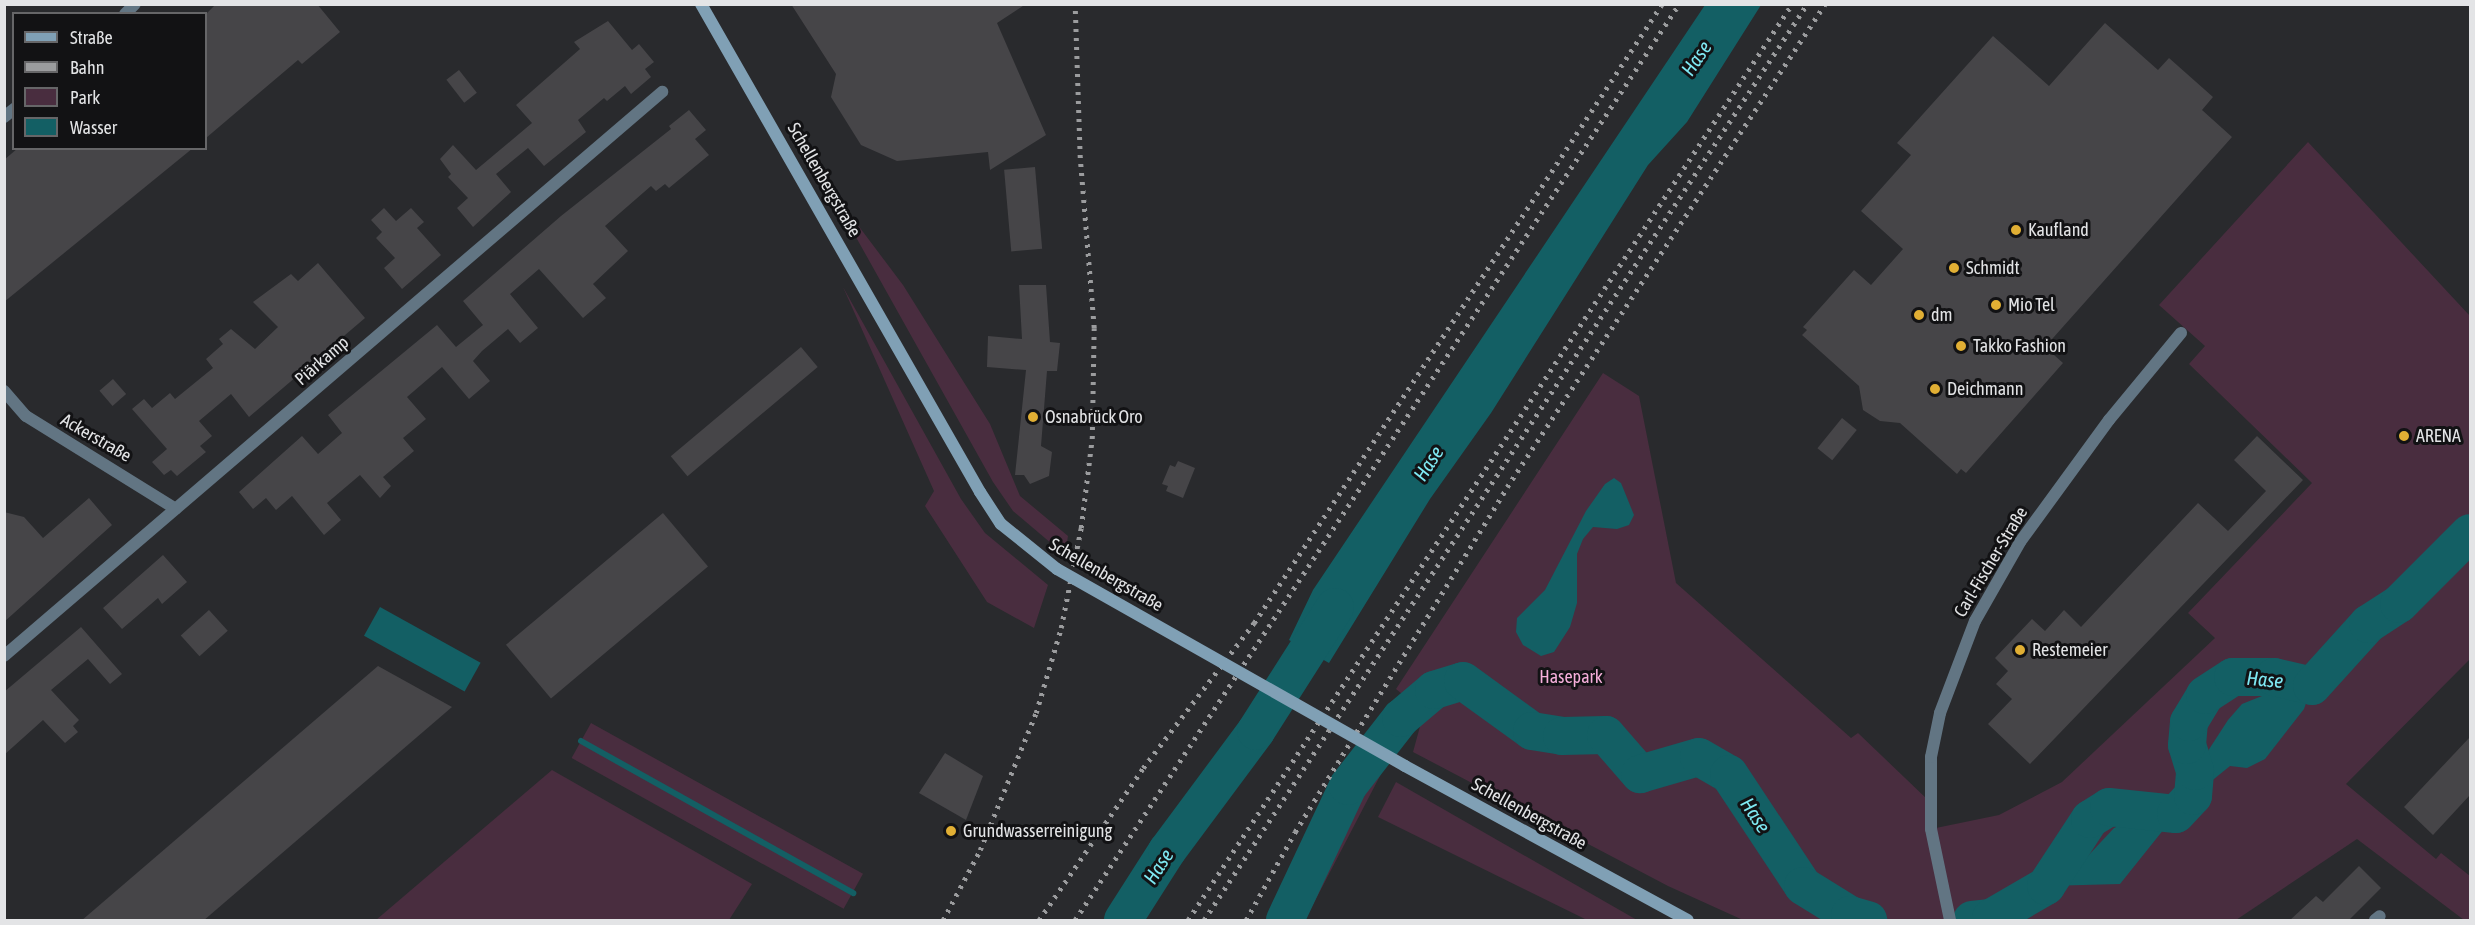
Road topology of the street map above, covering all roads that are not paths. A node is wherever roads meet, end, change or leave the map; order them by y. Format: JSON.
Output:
{"nodes":[{"id":1,"x":701,"y":4,"type":"edge"},
{"id":2,"x":662,"y":92,"type":"dead end"},
{"id":3,"x":2181,"y":333,"type":"dead end"},
{"id":4,"x":4,"y":391,"type":"edge"},
{"id":5,"x":176,"y":509,"type":"junction"},
{"id":6,"x":4,"y":656,"type":"edge"},
{"id":7,"x":1688,"y":921,"type":"edge"},
{"id":8,"x":1950,"y":921,"type":"edge"}],
"edges":[{"from":1,"to":7,"type":"street","name":"Schellenbergstraße","bridge":true},
{"from":2,"to":5,"type":"street","name":"Piärkamp"},
{"from":3,"to":8,"type":"street","name":"Carl-Fischer-Straße"},
{"from":4,"to":5,"type":"street","name":"Ackerstraße"},
{"from":5,"to":6,"type":"street","name":"Piärkamp"}]}
